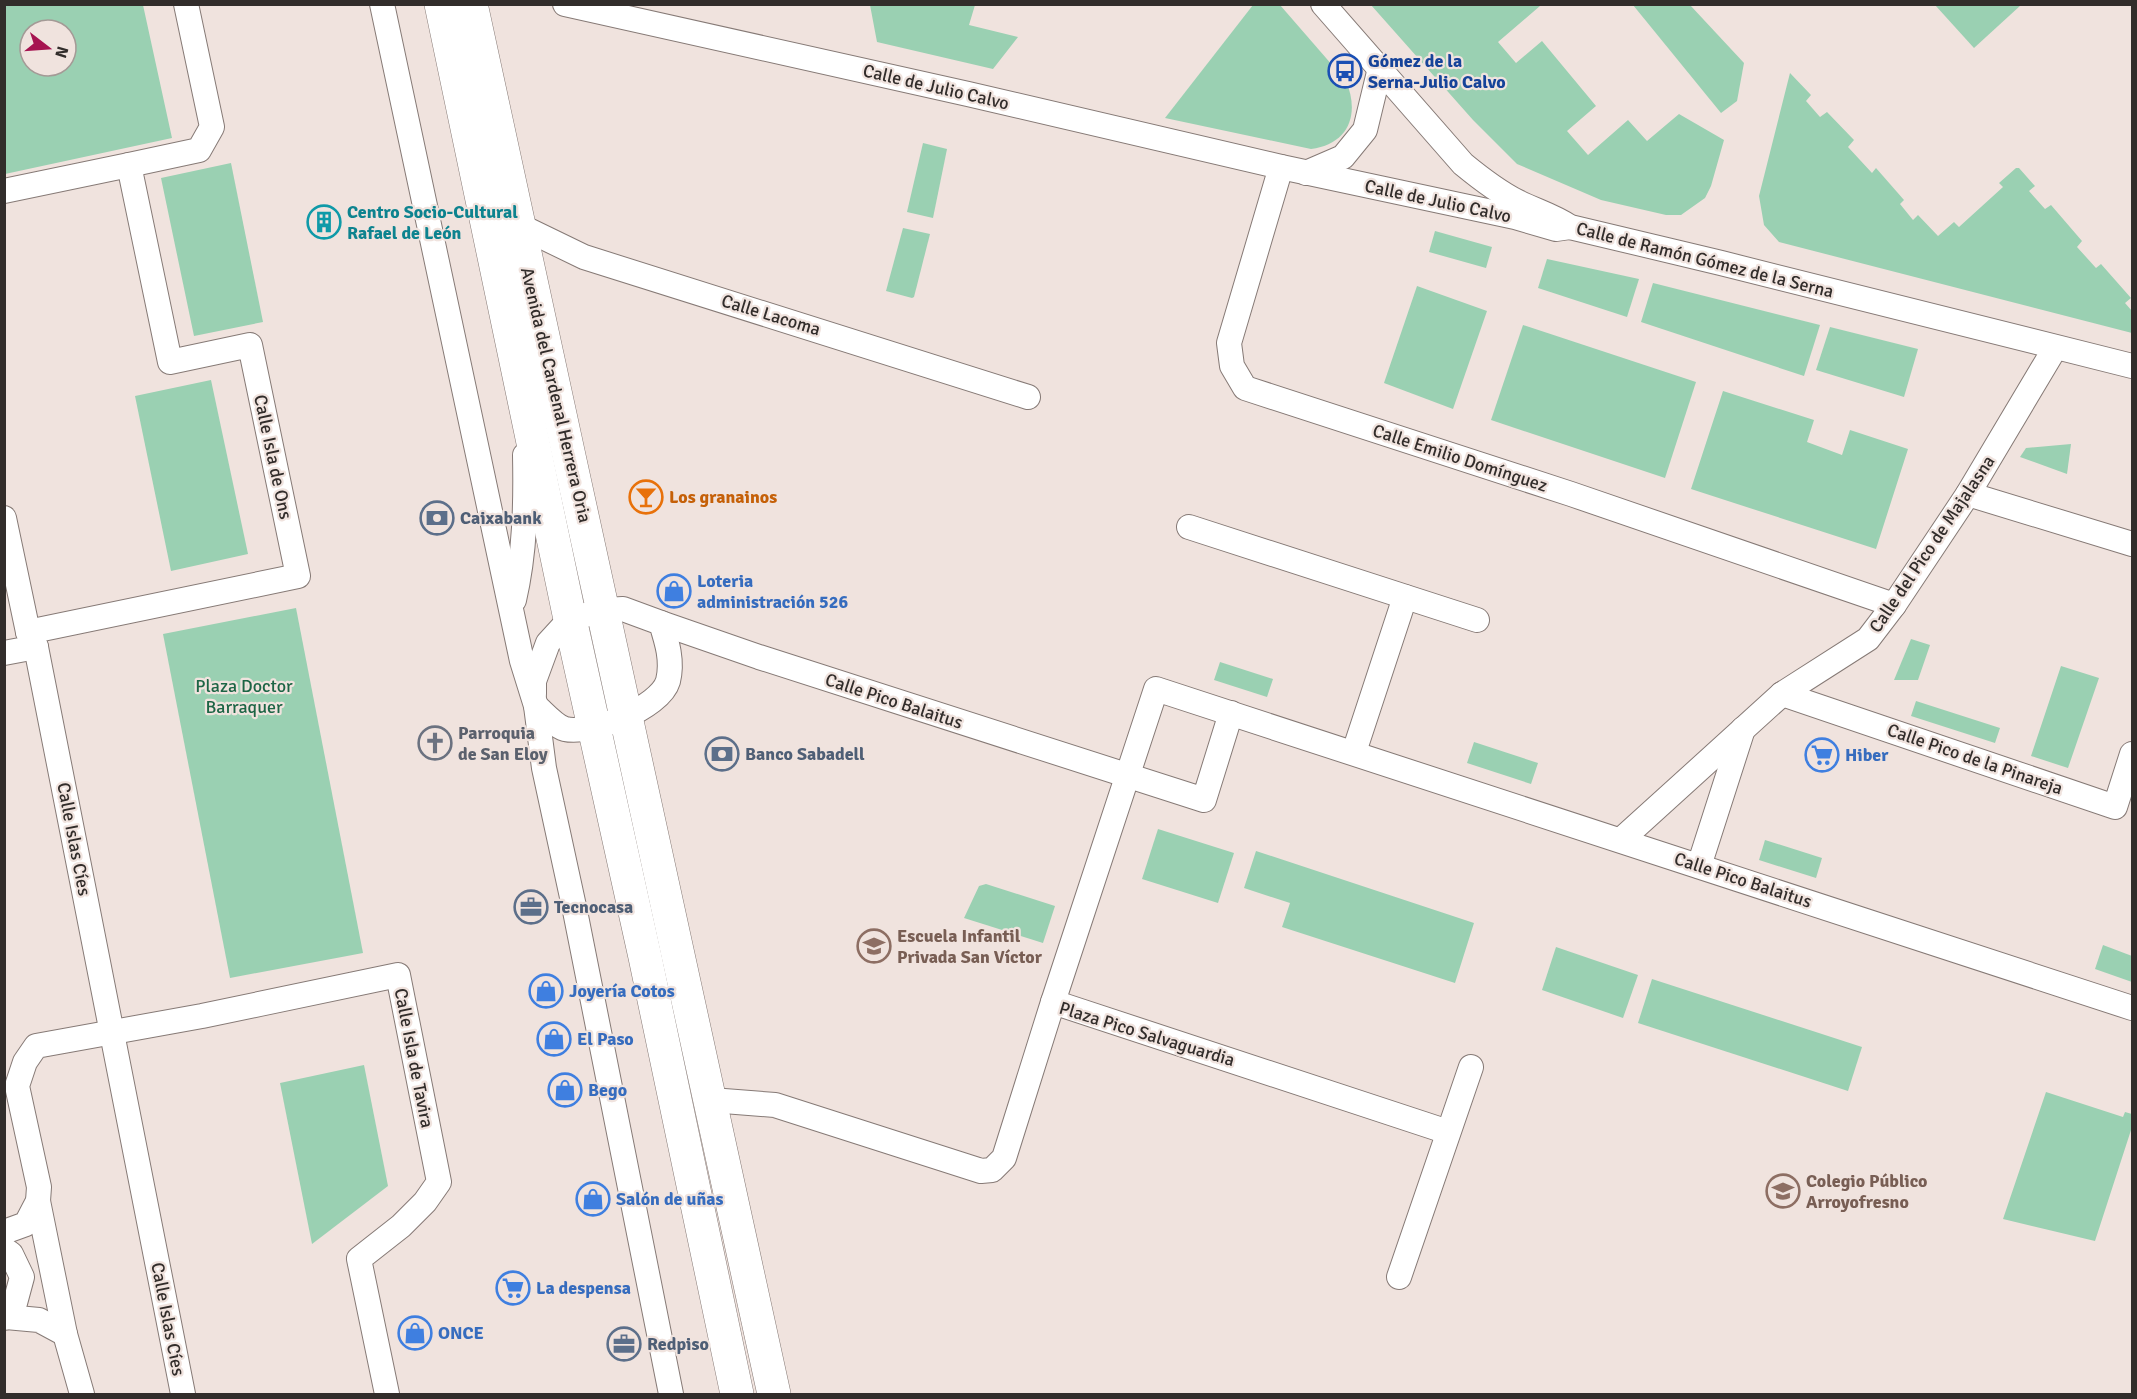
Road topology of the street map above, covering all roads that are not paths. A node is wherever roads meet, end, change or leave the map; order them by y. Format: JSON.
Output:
{"nodes":[{"id":1,"x":186,"y":4,"type":"edge"},
{"id":2,"x":382,"y":4,"type":"edge"},
{"id":3,"x":441,"y":4,"type":"edge"},
{"id":4,"x":471,"y":4,"type":"edge"},
{"id":5,"x":565,"y":4,"type":"edge"},
{"id":6,"x":1323,"y":4,"type":"edge"},
{"id":7,"x":1380,"y":68,"type":"junction"},
{"id":8,"x":129,"y":165,"type":"junction"},
{"id":9,"x":1281,"y":167,"type":"junction"},
{"id":10,"x":1306,"y":172,"type":"junction"},
{"id":11,"x":4,"y":191,"type":"edge"},
{"id":12,"x":518,"y":225,"type":"junction"},
{"id":13,"x":1570,"y":227,"type":"junction"},
{"id":14,"x":2055,"y":348,"type":"junction"},
{"id":15,"x":2133,"y":366,"type":"edge"},
{"id":16,"x":1028,"y":397,"type":"dead end"},
{"id":17,"x":525,"y":402,"type":"junction"},
{"id":18,"x":1968,"y":494,"type":"junction"},
{"id":19,"x":4,"y":518,"type":"edge"},
{"id":20,"x":1189,"y":527,"type":"dead end"},
{"id":21,"x":2133,"y":544,"type":"edge"},
{"id":22,"x":1404,"y":597,"type":"junction"},
{"id":23,"x":1894,"y":605,"type":"junction"},
{"id":24,"x":511,"y":609,"type":"junction"},
{"id":25,"x":604,"y":610,"type":"junction"},
{"id":26,"x":570,"y":619,"type":"junction"},
{"id":27,"x":1477,"y":620,"type":"dead end"},
{"id":28,"x":661,"y":623,"type":"junction"},
{"id":29,"x":32,"y":639,"type":"junction"},
{"id":30,"x":4,"y":653,"type":"edge"},
{"id":31,"x":1782,"y":694,"type":"junction"},
{"id":32,"x":535,"y":701,"type":"junction"},
{"id":33,"x":1231,"y":713,"type":"junction"},
{"id":34,"x":627,"y":715,"type":"junction"},
{"id":35,"x":1744,"y":727,"type":"junction"},
{"id":36,"x":594,"y":728,"type":"junction"},
{"id":37,"x":1354,"y":752,"type":"junction"},
{"id":38,"x":2133,"y":754,"type":"edge"},
{"id":39,"x":1128,"y":776,"type":"junction"},
{"id":40,"x":1621,"y":840,"type":"junction"},
{"id":41,"x":1699,"y":866,"type":"junction"},
{"id":42,"x":1053,"y":1002,"type":"junction"},
{"id":43,"x":2133,"y":1008,"type":"edge"},
{"id":44,"x":111,"y":1032,"type":"junction"},
{"id":45,"x":1471,"y":1067,"type":"dead end"},
{"id":46,"x":711,"y":1100,"type":"junction"},
{"id":47,"x":1448,"y":1132,"type":"junction"},
{"id":48,"x":38,"y":1201,"type":"junction"},
{"id":49,"x":4,"y":1232,"type":"edge"},
{"id":50,"x":4,"y":1249,"type":"edge"},
{"id":51,"x":1399,"y":1277,"type":"dead end"},
{"id":52,"x":5,"y":1317,"type":"edge"},
{"id":53,"x":66,"y":1334,"type":"junction"},
{"id":54,"x":82,"y":1395,"type":"edge"},
{"id":55,"x":183,"y":1395,"type":"edge"},
{"id":56,"x":387,"y":1395,"type":"edge"},
{"id":57,"x":671,"y":1395,"type":"edge"},
{"id":58,"x":737,"y":1395,"type":"edge"},
{"id":59,"x":774,"y":1395,"type":"edge"}],
"edges":[{"from":1,"to":8,"type":"street"},
{"from":2,"to":24,"type":"street","name":"Avenida del Cardenal Herrera Oria"},
{"from":3,"to":17,"type":"main road","name":"Avenida del Cardenal Herrera Oria"},
{"from":4,"to":12,"type":"main road","name":"Avenida del Cardenal Herrera Oria"},
{"from":5,"to":9,"type":"street","name":"Calle de Julio Calvo"},
{"from":6,"to":7,"type":"street","name":"Calle de Ramón Gómez de la Serna"},
{"from":7,"to":10,"type":"street"},
{"from":7,"to":13,"type":"street","name":"Calle de Ramón Gómez de la Serna"},
{"from":8,"to":11,"type":"street"},
{"from":8,"to":29,"type":"street","name":"Calle Isla de Ons"},
{"from":9,"to":10,"type":"street","name":"Calle de Julio Calvo"},
{"from":9,"to":23,"type":"street","name":"Calle Emilio Domínguez"},
{"from":10,"to":13,"type":"street","name":"Calle de Julio Calvo"},
{"from":12,"to":16,"type":"street","name":"Calle Lacoma"},
{"from":12,"to":25,"type":"main road","name":"Avenida del Cardenal Herrera Oria"},
{"from":13,"to":14,"type":"street","name":"Calle de Ramón Gómez de la Serna"},
{"from":14,"to":15,"type":"street","name":"Calle de Ramón Gómez de la Serna"},
{"from":14,"to":18,"type":"street","name":"Calle del Pico de Majalasna"},
{"from":17,"to":24,"type":"street","name":"Avenida del Cardenal Herrera Oria"},
{"from":17,"to":26,"type":"main road","name":"Avenida del Cardenal Herrera Oria"},
{"from":18,"to":21,"type":"street"},
{"from":18,"to":23,"type":"street","name":"Calle del Pico de Majalasna"},
{"from":19,"to":29,"type":"street","name":"Calle Islas Cíes"},
{"from":20,"to":22,"type":"street"},
{"from":22,"to":27,"type":"street"},
{"from":22,"to":37,"type":"street"},
{"from":23,"to":31,"type":"street","name":"Calle del Pico de Majalasna"},
{"from":24,"to":32,"type":"street","name":"Avenida del Cardenal Herrera Oria"},
{"from":25,"to":26,"type":"street"},
{"from":25,"to":28,"type":"street"},
{"from":25,"to":34,"type":"main road","name":"Avenida del Cardenal Herrera Oria"},
{"from":26,"to":32,"type":"street","name":"Avenida del Cardenal Herrera Oria"},
{"from":26,"to":36,"type":"main road","name":"Avenida del Cardenal Herrera Oria"},
{"from":28,"to":34,"type":"street"},
{"from":28,"to":39,"type":"street","name":"Calle Pico Balaitus"},
{"from":29,"to":30,"type":"street"},
{"from":29,"to":44,"type":"street","name":"Calle Islas Cíes"},
{"from":31,"to":35,"type":"street","name":"Calle del Pico de Majalasna"},
{"from":31,"to":38,"type":"street","name":"Calle Pico de la Pinareja"},
{"from":32,"to":36,"type":"street"},
{"from":32,"to":57,"type":"street","name":"Avenida del Cardenal Herrera Oria"},
{"from":33,"to":37,"type":"street","name":"Calle Pico Balaitus"},
{"from":33,"to":39,"type":"street","name":"Calle Pico Balaitus"},
{"from":33,"to":39,"type":"street","name":"Calle Pico Balaitus"},
{"from":34,"to":36,"type":"street"},
{"from":34,"to":46,"type":"main road","name":"Avenida del Cardenal Herrera Oria"},
{"from":35,"to":40,"type":"street","name":"Calle del Pico de Majalasna"},
{"from":35,"to":41,"type":"street"},
{"from":36,"to":58,"type":"main road","name":"Avenida del Cardenal Herrera Oria"},
{"from":37,"to":40,"type":"street","name":"Calle Pico Balaitus"},
{"from":39,"to":42,"type":"street","name":"Calle Pico Balaitus"},
{"from":40,"to":41,"type":"street","name":"Calle Pico Balaitus"},
{"from":41,"to":43,"type":"street","name":"Calle Pico Balaitus"},
{"from":42,"to":46,"type":"street","name":"Plaza Pico Salvaguardia"},
{"from":42,"to":47,"type":"street","name":"Plaza Pico Salvaguardia"},
{"from":44,"to":48,"type":"street"},
{"from":44,"to":55,"type":"street","name":"Calle Islas Cíes"},
{"from":44,"to":56,"type":"street","name":"Calle Isla de Tavira"},
{"from":45,"to":47,"type":"street"},
{"from":46,"to":59,"type":"main road","name":"Avenida del Cardenal Herrera Oria"},
{"from":47,"to":51,"type":"street"},
{"from":48,"to":49,"type":"street"},
{"from":48,"to":53,"type":"street"},
{"from":50,"to":52,"type":"street"},
{"from":52,"to":53,"type":"street"},
{"from":53,"to":54,"type":"street"}]}
